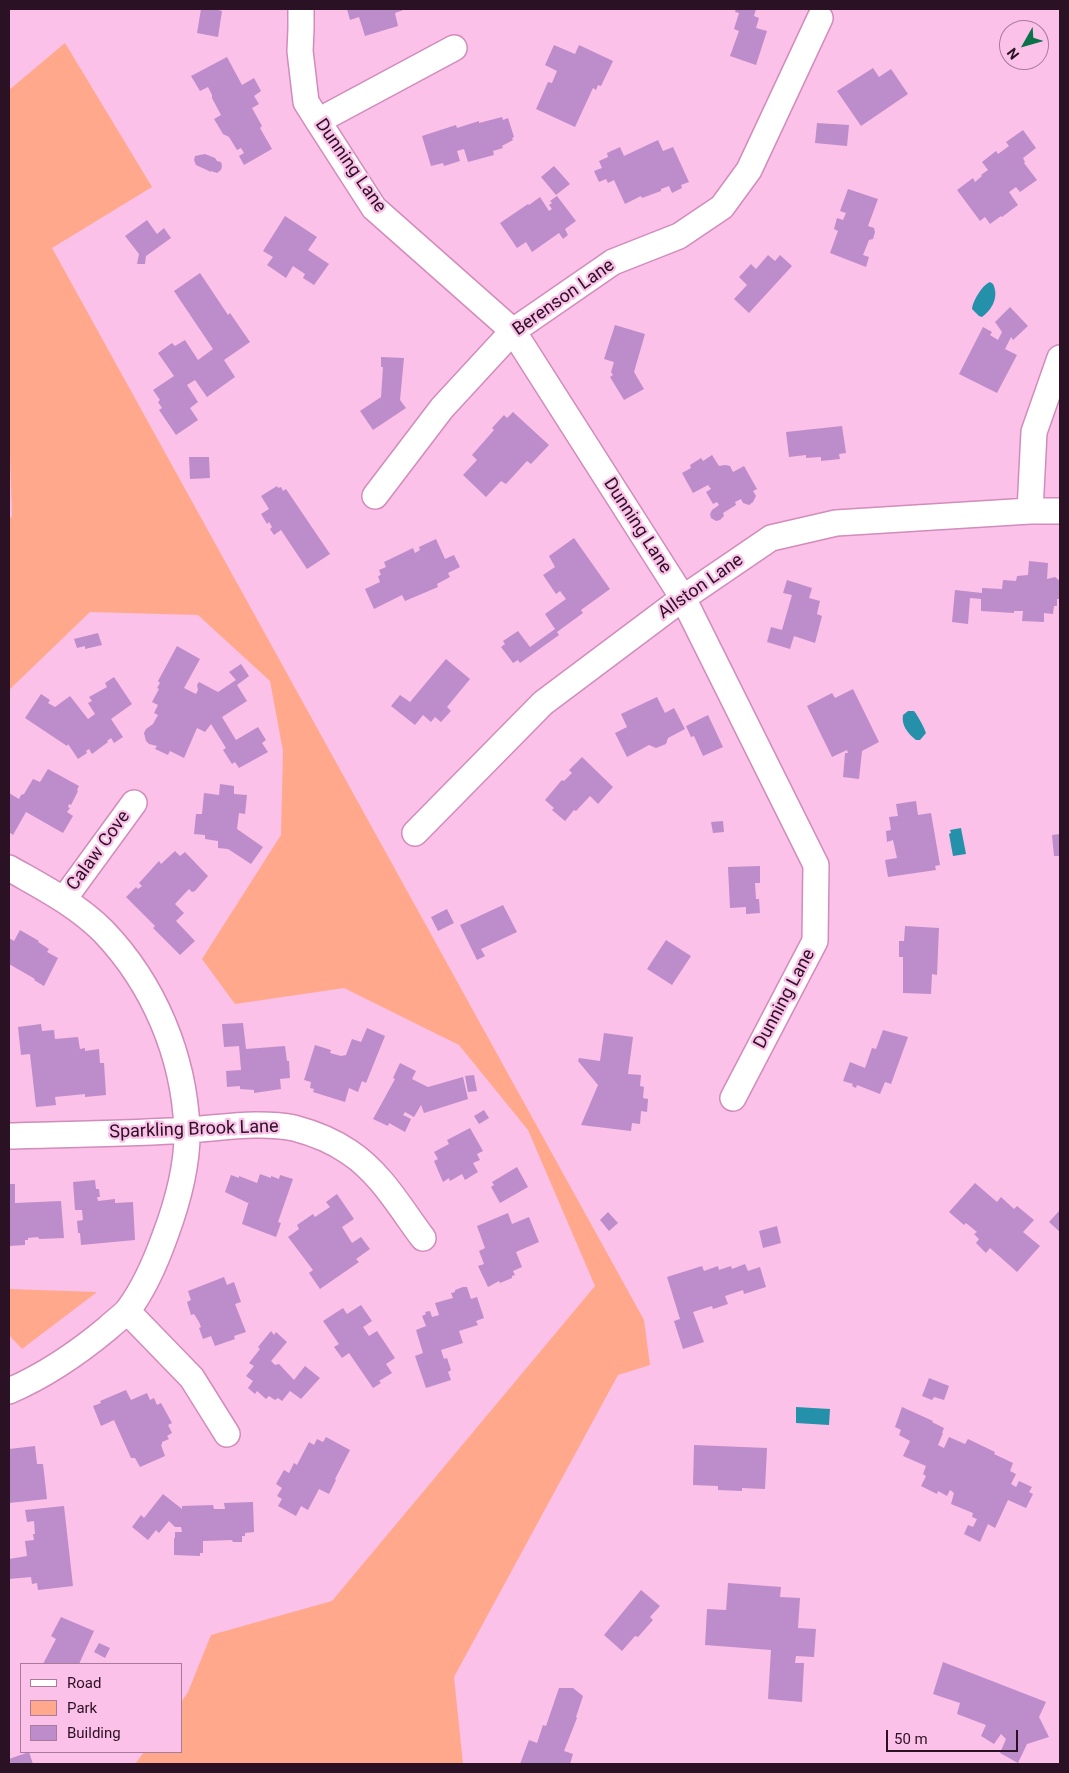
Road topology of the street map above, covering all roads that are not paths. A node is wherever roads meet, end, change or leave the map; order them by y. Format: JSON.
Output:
{"nodes":[{"id":1,"x":301,"y":9,"type":"edge"},
{"id":2,"x":820,"y":18,"type":"dead end"},
{"id":3,"x":454,"y":48,"type":"dead end"},
{"id":4,"x":318,"y":121,"type":"junction"},
{"id":5,"x":513,"y":332,"type":"junction"},
{"id":6,"x":1060,"y":358,"type":"edge"},
{"id":7,"x":374,"y":496,"type":"dead end"},
{"id":8,"x":1030,"y":510,"type":"junction"},
{"id":9,"x":1060,"y":511,"type":"edge"},
{"id":10,"x":683,"y":598,"type":"junction"},
{"id":11,"x":134,"y":802,"type":"dead end"},
{"id":12,"x":415,"y":833,"type":"dead end"},
{"id":13,"x":9,"y":868,"type":"edge"},
{"id":14,"x":64,"y":899,"type":"junction"},
{"id":15,"x":732,"y":1098,"type":"dead end"},
{"id":16,"x":187,"y":1130,"type":"junction"},
{"id":17,"x":9,"y":1136,"type":"edge"},
{"id":18,"x":423,"y":1238,"type":"dead end"},
{"id":19,"x":127,"y":1311,"type":"junction"},
{"id":20,"x":9,"y":1390,"type":"edge"},
{"id":21,"x":227,"y":1434,"type":"dead end"}],
"edges":[{"from":1,"to":4,"type":"street","name":"Dunning Lane"},
{"from":2,"to":5,"type":"street","name":"Berenson Lane"},
{"from":3,"to":4,"type":"street"},
{"from":4,"to":5,"type":"street","name":"Dunning Lane"},
{"from":5,"to":7,"type":"street","name":"Berenson Lane"},
{"from":5,"to":10,"type":"street","name":"Dunning Lane"},
{"from":6,"to":8,"type":"street"},
{"from":8,"to":9,"type":"street","name":"Allston Lane"},
{"from":8,"to":10,"type":"street","name":"Allston Lane"},
{"from":10,"to":12,"type":"street","name":"Allston Lane"},
{"from":10,"to":15,"type":"street","name":"Dunning Lane"},
{"from":11,"to":14,"type":"street","name":"Calaw Cove"},
{"from":13,"to":14,"type":"street"},
{"from":14,"to":16,"type":"street"},
{"from":16,"to":17,"type":"street","name":"Sparkling Brook Lane"},
{"from":16,"to":18,"type":"street","name":"Sparkling Brook Lane"},
{"from":16,"to":19,"type":"street"},
{"from":19,"to":20,"type":"street"},
{"from":19,"to":21,"type":"street"}]}
